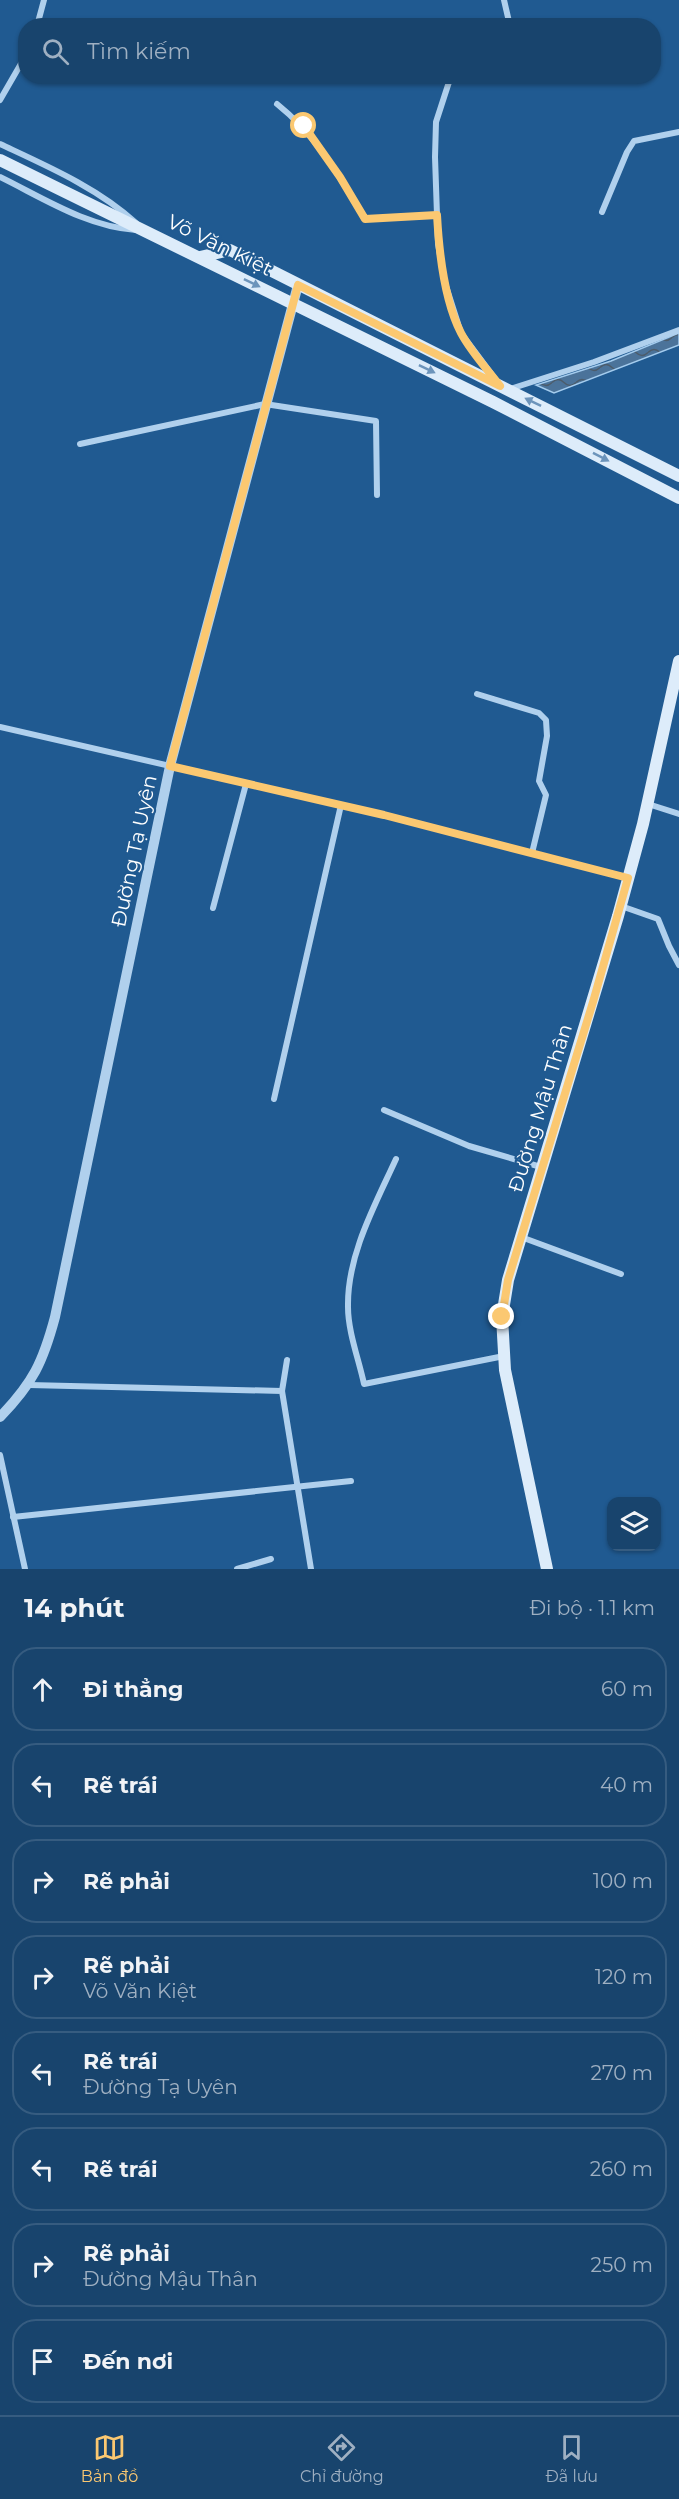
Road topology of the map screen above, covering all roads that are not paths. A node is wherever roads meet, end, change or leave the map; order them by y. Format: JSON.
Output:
{"nodes":[{"id":1,"x":44,"y":0,"type":"edge"},
{"id":2,"x":504,"y":0,"type":"edge"},
{"id":3,"x":39,"y":18,"type":"edge"},
{"id":4,"x":508,"y":18,"type":"edge"},
{"id":5,"x":18,"y":69,"type":"edge"},
{"id":6,"x":448,"y":84,"type":"edge"},
{"id":7,"x":0,"y":100,"type":"edge"},
{"id":8,"x":277,"y":104,"type":"dead end"},
{"id":9,"x":679,"y":132,"type":"edge"},
{"id":10,"x":0,"y":144,"type":"edge"},
{"id":11,"x":0,"y":160,"type":"edge"},
{"id":12,"x":0,"y":177,"type":"edge"},
{"id":13,"x":602,"y":212,"type":"dead end"},
{"id":14,"x":437,"y":215,"type":"junction"},
{"id":15,"x":145,"y":231,"type":"junction"},
{"id":16,"x":200,"y":257,"type":"junction"},
{"id":17,"x":298,"y":285,"type":"junction"},
{"id":18,"x":293,"y":303,"type":"junction"},
{"id":19,"x":679,"y":330,"type":"edge"},
{"id":20,"x":504,"y":388,"type":"junction"},
{"id":21,"x":265,"y":404,"type":"junction"},
{"id":22,"x":80,"y":444,"type":"dead end"},
{"id":23,"x":679,"y":476,"type":"edge"},
{"id":24,"x":377,"y":495,"type":"dead end"},
{"id":25,"x":679,"y":498,"type":"edge"},
{"id":26,"x":679,"y":661,"type":"edge"},
{"id":27,"x":477,"y":694,"type":"dead end"},
{"id":28,"x":0,"y":728,"type":"edge"},
{"id":29,"x":170,"y":766,"type":"junction"},
{"id":30,"x":246,"y":784,"type":"junction"},
{"id":31,"x":647,"y":804,"type":"junction"},
{"id":32,"x":341,"y":805,"type":"junction"},
{"id":33,"x":679,"y":814,"type":"edge"},
{"id":34,"x":532,"y":854,"type":"junction"},
{"id":35,"x":628,"y":878,"type":"junction"},
{"id":36,"x":620,"y":906,"type":"junction"},
{"id":37,"x":213,"y":908,"type":"dead end"},
{"id":38,"x":679,"y":965,"type":"edge"},
{"id":39,"x":274,"y":1099,"type":"dead end"},
{"id":40,"x":384,"y":1110,"type":"dead end"},
{"id":41,"x":396,"y":1159,"type":"dead end"},
{"id":42,"x":541,"y":1167,"type":"junction"},
{"id":43,"x":521,"y":1236,"type":"junction"},
{"id":44,"x":621,"y":1274,"type":"dead end"},
{"id":45,"x":504,"y":1356,"type":"junction"},
{"id":46,"x":287,"y":1360,"type":"dead end"},
{"id":47,"x":29,"y":1385,"type":"junction"},
{"id":48,"x":282,"y":1391,"type":"junction"},
{"id":49,"x":0,"y":1417,"type":"edge"},
{"id":50,"x":0,"y":1455,"type":"edge"},
{"id":51,"x":351,"y":1481,"type":"dead end"},
{"id":52,"x":297,"y":1487,"type":"junction"},
{"id":53,"x":13,"y":1517,"type":"junction"},
{"id":54,"x":271,"y":1558,"type":"dead end"},
{"id":55,"x":25,"y":1569,"type":"edge"},
{"id":56,"x":237,"y":1569,"type":"edge"},
{"id":57,"x":311,"y":1569,"type":"edge"},
{"id":58,"x":547,"y":1569,"type":"edge"}],
"edges":[{"from":1,"to":3,"type":"street"},
{"from":2,"to":4,"type":"street"},
{"from":5,"to":7,"type":"street"},
{"from":6,"to":14,"type":"street"},
{"from":8,"to":14,"type":"street"},
{"from":9,"to":13,"type":"street"},
{"from":10,"to":15,"type":"street"},
{"from":11,"to":15,"type":"main road","name":"Võ Văn Kiệt"},
{"from":12,"to":15,"type":"street"},
{"from":14,"to":20,"type":"street"},
{"from":15,"to":16,"type":"main road","name":"Võ Văn Kiệt"},
{"from":16,"to":17,"type":"main road","name":"Võ Văn Kiệt"},
{"from":16,"to":18,"type":"main road","name":"Võ Văn Kiệt","one_way":true},
{"from":17,"to":18,"type":"street","name":"Đường Tạ Uyên"},
{"from":17,"to":20,"type":"main road","name":"Võ Văn Kiệt"},
{"from":18,"to":21,"type":"street","name":"Đường Tạ Uyên"},
{"from":18,"to":25,"type":"main road","name":"Võ Văn Kiệt","one_way":true},
{"from":19,"to":20,"type":"street"},
{"from":23,"to":20,"type":"main road","name":"Võ Văn Kiệt","one_way":true},
{"from":21,"to":22,"type":"street"},
{"from":21,"to":24,"type":"street"},
{"from":21,"to":29,"type":"street","name":"Đường Tạ Uyên"},
{"from":26,"to":31,"type":"main road","name":"Đường Mậu Thân"},
{"from":27,"to":34,"type":"street"},
{"from":28,"to":29,"type":"street"},
{"from":29,"to":30,"type":"street"},
{"from":29,"to":47,"type":"street","name":"Đường Tạ Uyên"},
{"from":30,"to":32,"type":"street"},
{"from":30,"to":37,"type":"street"},
{"from":31,"to":33,"type":"street"},
{"from":31,"to":35,"type":"main road","name":"Đường Mậu Thân"},
{"from":32,"to":34,"type":"street"},
{"from":32,"to":39,"type":"street"},
{"from":34,"to":35,"type":"street"},
{"from":35,"to":36,"type":"main road","name":"Đường Mậu Thân"},
{"from":36,"to":38,"type":"street"},
{"from":36,"to":42,"type":"main road","name":"Đường Mậu Thân"},
{"from":40,"to":42,"type":"street"},
{"from":41,"to":45,"type":"street"},
{"from":42,"to":43,"type":"main road","name":"Đường Mậu Thân"},
{"from":43,"to":44,"type":"street"},
{"from":43,"to":45,"type":"main road","name":"Đường Mậu Thân"},
{"from":45,"to":58,"type":"main road","name":"Đường Mậu Thân"},
{"from":46,"to":48,"type":"street"},
{"from":47,"to":48,"type":"street"},
{"from":47,"to":49,"type":"street","name":"Đường Tạ Uyên"},
{"from":48,"to":52,"type":"street"},
{"from":50,"to":53,"type":"street"},
{"from":51,"to":52,"type":"street"},
{"from":52,"to":53,"type":"street"},
{"from":52,"to":57,"type":"street"},
{"from":53,"to":55,"type":"street"},
{"from":54,"to":56,"type":"street"}]}
